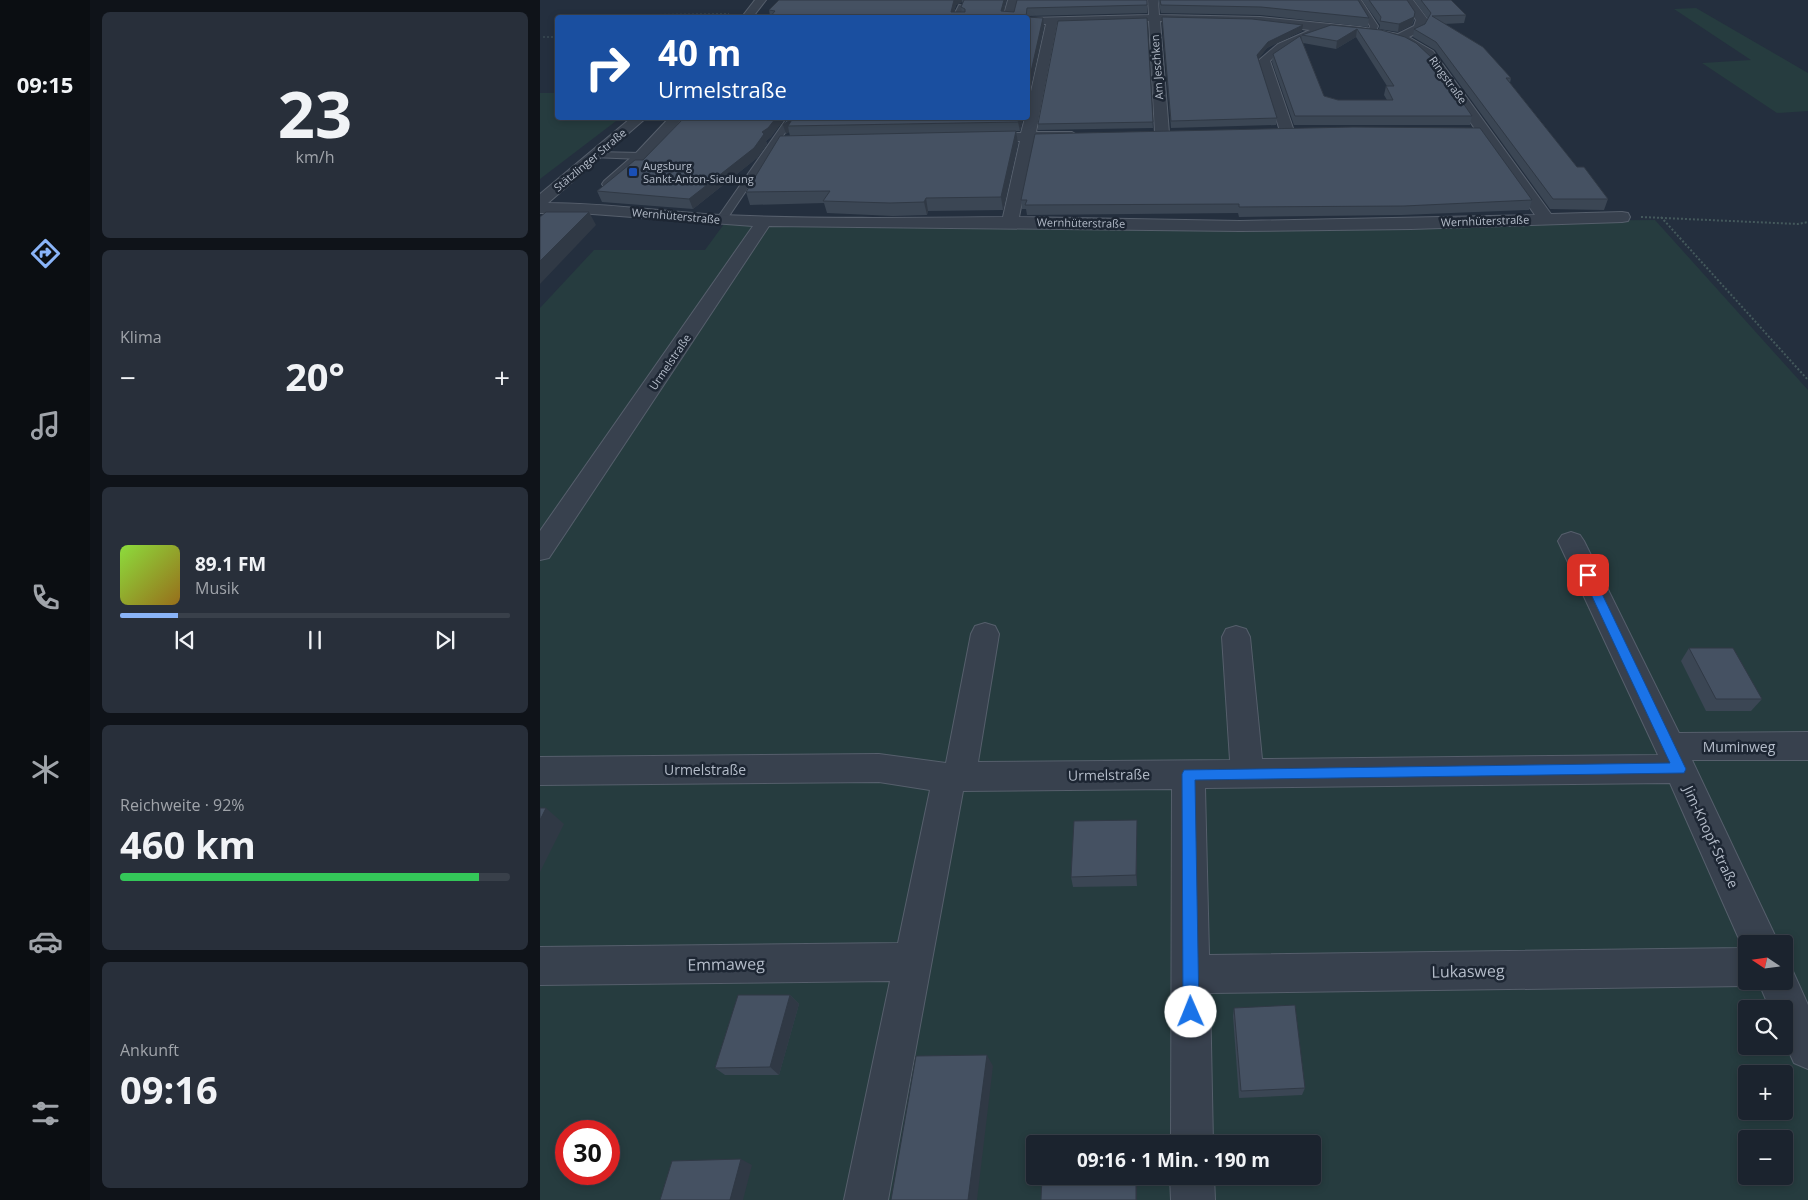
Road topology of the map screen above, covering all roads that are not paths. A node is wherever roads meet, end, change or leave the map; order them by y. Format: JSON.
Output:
{"nodes":[{"id":1,"x":761,"y":0,"type":"edge"},
{"id":2,"x":1013,"y":0,"type":"edge"},
{"id":3,"x":1152,"y":0,"type":"edge"},
{"id":4,"x":1358,"y":0,"type":"edge"},
{"id":5,"x":1407,"y":0,"type":"edge"},
{"id":6,"x":961,"y":6,"type":"edge"},
{"id":7,"x":743,"y":15,"type":"edge"},
{"id":8,"x":957,"y":15,"type":"edge"},
{"id":9,"x":1009,"y":15,"type":"edge"},
{"id":10,"x":1154,"y":18,"type":"junction"},
{"id":11,"x":1030,"y":20,"type":"edge"},
{"id":12,"x":1052,"y":20,"type":"junction"},
{"id":13,"x":1306,"y":29,"type":"junction"},
{"id":14,"x":1373,"y":30,"type":"junction"},
{"id":15,"x":1400,"y":37,"type":"junction"},
{"id":16,"x":637,"y":120,"type":"edge"},
{"id":17,"x":674,"y":120,"type":"edge"},
{"id":18,"x":790,"y":120,"type":"edge"},
{"id":19,"x":1305,"y":131,"type":"edge"},
{"id":20,"x":1466,"y":131,"type":"edge"},
{"id":21,"x":1485,"y":131,"type":"junction"},
{"id":22,"x":1267,"y":132,"type":"edge"},
{"id":23,"x":1286,"y":132,"type":"junction"},
{"id":24,"x":1143,"y":134,"type":"edge"},
{"id":25,"x":1086,"y":135,"type":"edge"},
{"id":26,"x":1028,"y":137,"type":"junction"},
{"id":27,"x":963,"y":138,"type":"edge"},
{"id":28,"x":774,"y":142,"type":"junction"},
{"id":29,"x":793,"y":142,"type":"edge"},
{"id":30,"x":594,"y":155,"type":"junction"},
{"id":31,"x":641,"y":156,"type":"junction"},
{"id":32,"x":540,"y":202,"type":"edge"},
{"id":33,"x":540,"y":208,"type":"edge"},
{"id":34,"x":579,"y":208,"type":"junction"},
{"id":35,"x":1622,"y":217,"type":"road end"},
{"id":36,"x":1546,"y":219,"type":"junction"},
{"id":37,"x":721,"y":220,"type":"junction"},
{"id":38,"x":764,"y":222,"type":"junction"},
{"id":39,"x":1010,"y":222,"type":"junction"},
{"id":40,"x":1571,"y":541,"type":"dead end"},
{"id":41,"x":540,"y":551,"type":"edge"},
{"id":42,"x":986,"y":634,"type":"dead end"},
{"id":43,"x":1236,"y":637,"type":"dead end"},
{"id":44,"x":1808,"y":746,"type":"edge"},
{"id":45,"x":1675,"y":758,"type":"junction"},
{"id":46,"x":540,"y":771,"type":"edge"},
{"id":47,"x":1247,"y":772,"type":"junction"},
{"id":48,"x":1188,"y":774,"type":"junction"},
{"id":49,"x":954,"y":777,"type":"junction"},
{"id":50,"x":1756,"y":935,"type":"edge"},
{"id":51,"x":912,"y":962,"type":"junction"},
{"id":52,"x":540,"y":966,"type":"edge"},
{"id":53,"x":1738,"y":967,"type":"edge"},
{"id":54,"x":1190,"y":974,"type":"junction"},
{"id":55,"x":1781,"y":990,"type":"edge"},
{"id":56,"x":1808,"y":1049,"type":"edge"},
{"id":57,"x":1192,"y":1135,"type":"edge"},
{"id":58,"x":1192,"y":1185,"type":"edge"},
{"id":59,"x":866,"y":1200,"type":"edge"},
{"id":60,"x":1192,"y":1200,"type":"edge"}],
"edges":[{"from":1,"to":7,"type":"street"},
{"from":2,"to":9,"type":"street"},
{"from":3,"to":10,"type":"street","name":"Am Jeschken"},
{"from":4,"to":14,"type":"lane"},
{"from":5,"to":15,"type":"street"},
{"from":6,"to":8,"type":"lane"},
{"from":10,"to":12,"type":"street"},
{"from":10,"to":13,"type":"street"},
{"from":10,"to":24,"type":"street","name":"Am Jeschken"},
{"from":11,"to":12,"type":"street"},
{"from":12,"to":26,"type":"street"},
{"from":13,"to":14,"type":"street","name":"Ringstraße"},
{"from":13,"to":23,"type":"street"},
{"from":14,"to":15,"type":"street","name":"Ringstraße"},
{"from":15,"to":21,"type":"street","name":"Ringstraße"},
{"from":16,"to":30,"type":"street","name":"Stätzlinger Straße"},
{"from":17,"to":31,"type":"street"},
{"from":18,"to":28,"type":"lane"},
{"from":19,"to":23,"type":"street"},
{"from":20,"to":21,"type":"street"},
{"from":21,"to":36,"type":"street","name":"Ringstraße"},
{"from":22,"to":23,"type":"street"},
{"from":25,"to":26,"type":"street"},
{"from":26,"to":27,"type":"street"},
{"from":26,"to":39,"type":"street"},
{"from":28,"to":29,"type":"street"},
{"from":28,"to":37,"type":"lane"},
{"from":30,"to":31,"type":"lane"},
{"from":30,"to":32,"type":"street","name":"Stätzlinger Straße"},
{"from":31,"to":34,"type":"street"},
{"from":33,"to":34,"type":"street","name":"Wernhüterstraße"},
{"from":34,"to":37,"type":"street","name":"Wernhüterstraße"},
{"from":35,"to":36,"type":"street","name":"Wernhüterstraße"},
{"from":36,"to":39,"type":"street","name":"Wernhüterstraße"},
{"from":37,"to":38,"type":"street","name":"Wernhüterstraße"},
{"from":38,"to":39,"type":"street","name":"Wernhüterstraße"},
{"from":38,"to":41,"type":"street","name":"Urmelstraße"},
{"from":40,"to":45,"type":"street","name":"Jim-Knopf-Straße"},
{"from":42,"to":49,"type":"street"},
{"from":43,"to":47,"type":"street"},
{"from":44,"to":45,"type":"street","name":"Muminweg"},
{"from":45,"to":47,"type":"street","name":"Urmelstraße"},
{"from":45,"to":50,"type":"street","name":"Jim-Knopf-Straße"},
{"from":46,"to":49,"type":"street","name":"Urmelstraße"},
{"from":47,"to":48,"type":"street","name":"Urmelstraße"},
{"from":48,"to":49,"type":"street","name":"Urmelstraße"},
{"from":48,"to":54,"type":"street"},
{"from":49,"to":51,"type":"street"},
{"from":51,"to":52,"type":"street","name":"Emmaweg"},
{"from":51,"to":59,"type":"street"},
{"from":53,"to":54,"type":"street","name":"Lukasweg"},
{"from":54,"to":57,"type":"street"},
{"from":55,"to":56,"type":"street"},
{"from":58,"to":60,"type":"street"}]}
